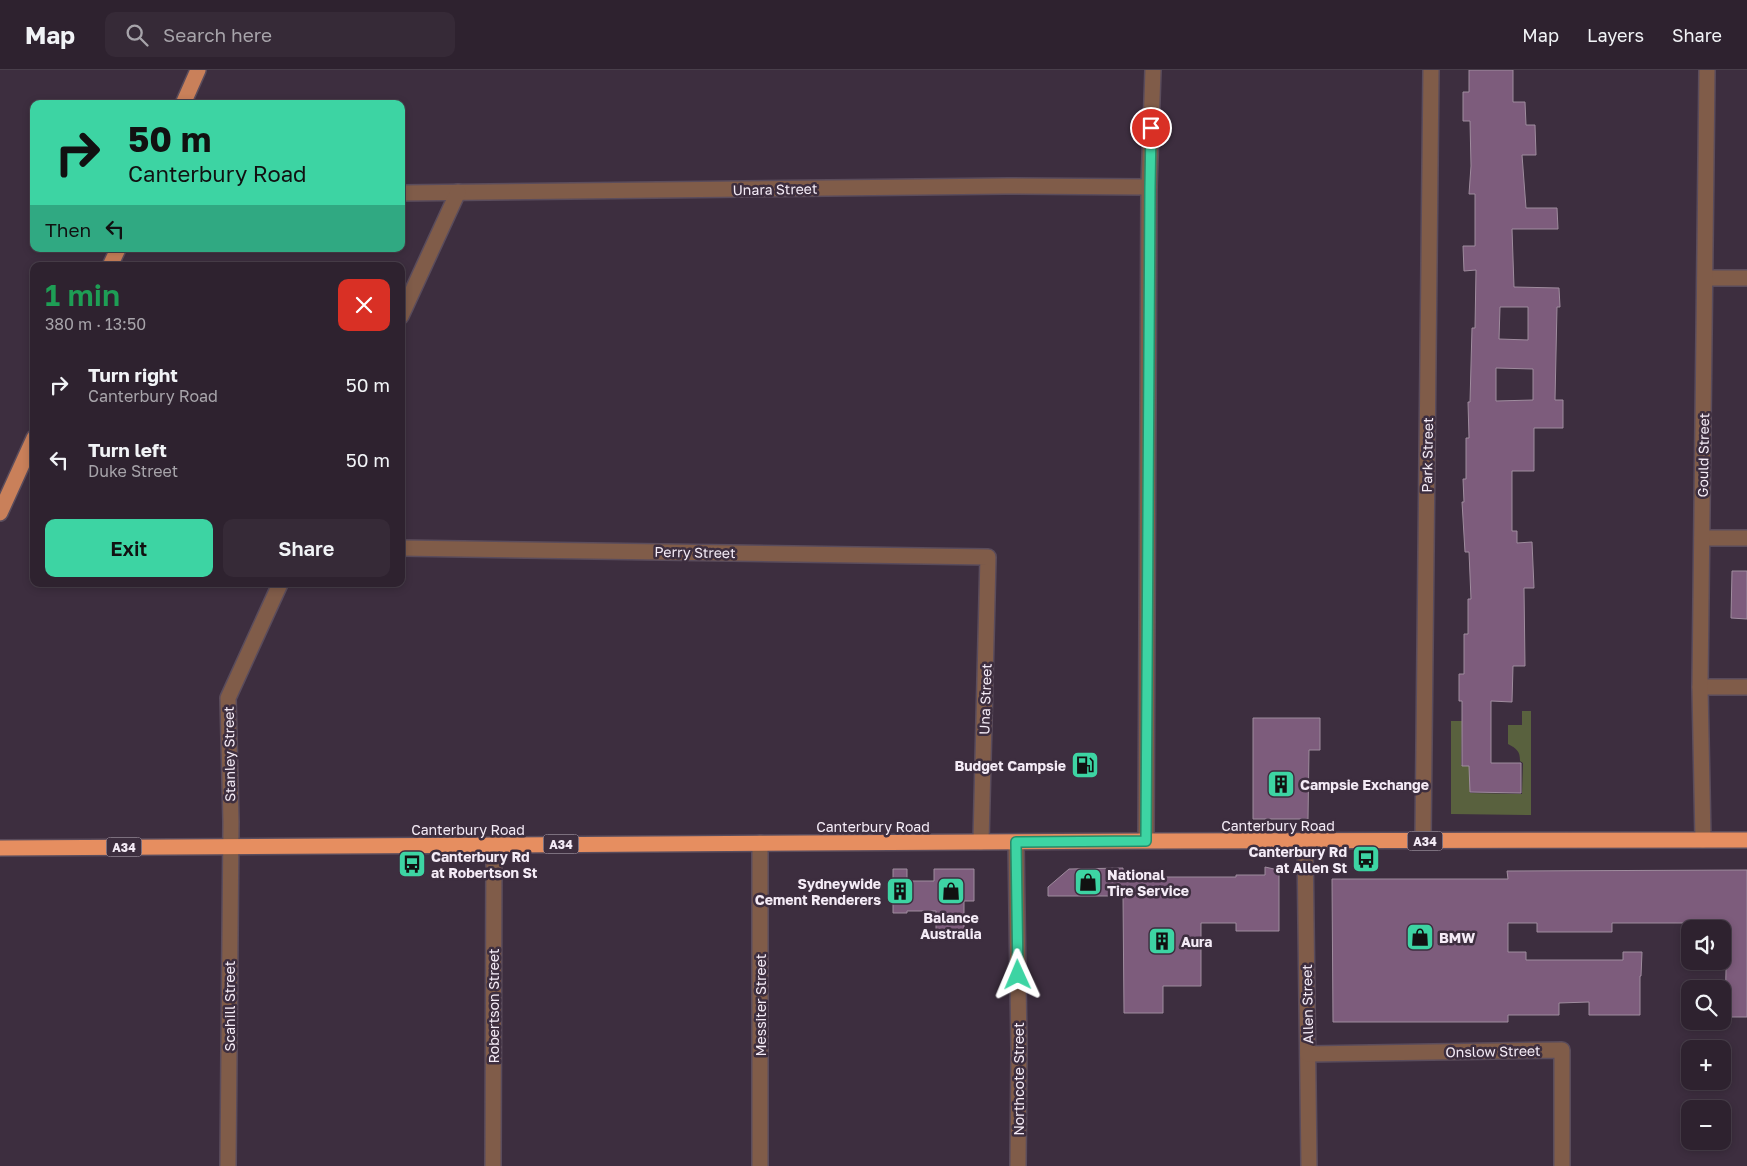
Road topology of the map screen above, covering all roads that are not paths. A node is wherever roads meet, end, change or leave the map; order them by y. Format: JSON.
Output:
{"nodes":[{"id":1,"x":198,"y":70,"type":"edge"},
{"id":2,"x":1153,"y":70,"type":"edge"},
{"id":3,"x":1431,"y":70,"type":"edge"},
{"id":4,"x":1707,"y":70,"type":"edge"},
{"id":5,"x":185,"y":100,"type":"edge"},
{"id":6,"x":1150,"y":187,"type":"junction"},
{"id":7,"x":458,"y":192,"type":"junction"},
{"id":8,"x":405,"y":193,"type":"edge"},
{"id":9,"x":1705,"y":278,"type":"junction"},
{"id":10,"x":1747,"y":278,"type":"edge"},
{"id":11,"x":405,"y":307,"type":"edge"},
{"id":12,"x":30,"y":447,"type":"edge"},
{"id":13,"x":0,"y":513,"type":"edge"},
{"id":14,"x":1702,"y":538,"type":"junction"},
{"id":15,"x":1747,"y":538,"type":"edge"},
{"id":16,"x":405,"y":548,"type":"edge"},
{"id":17,"x":988,"y":557,"type":"joint"},
{"id":18,"x":279,"y":587,"type":"edge"},
{"id":19,"x":1700,"y":687,"type":"junction"},
{"id":20,"x":1747,"y":687,"type":"edge"},
{"id":21,"x":1703,"y":840,"type":"junction"},
{"id":22,"x":1747,"y":840,"type":"edge"},
{"id":23,"x":1146,"y":841,"type":"junction"},
{"id":24,"x":1423,"y":841,"type":"junction"},
{"id":25,"x":981,"y":842,"type":"junction"},
{"id":26,"x":1016,"y":842,"type":"junction"},
{"id":27,"x":1305,"y":842,"type":"junction"},
{"id":28,"x":760,"y":843,"type":"junction"},
{"id":29,"x":494,"y":845,"type":"junction"},
{"id":30,"x":230,"y":846,"type":"junction"},
{"id":31,"x":0,"y":848,"type":"edge"},
{"id":32,"x":1308,"y":1054,"type":"junction"},
{"id":33,"x":228,"y":1166,"type":"edge"},
{"id":34,"x":493,"y":1166,"type":"edge"},
{"id":35,"x":760,"y":1166,"type":"edge"},
{"id":36,"x":1018,"y":1166,"type":"edge"},
{"id":37,"x":1308,"y":1166,"type":"edge"},
{"id":38,"x":1562,"y":1166,"type":"edge"}],
"edges":[{"from":1,"to":5,"type":"main road"},
{"from":2,"to":6,"type":"street"},
{"from":3,"to":24,"type":"street","name":"Park Street"},
{"from":4,"to":9,"type":"street","name":"Gould Street"},
{"from":6,"to":7,"type":"street","name":"Unara Street"},
{"from":6,"to":23,"type":"street"},
{"from":7,"to":8,"type":"street","name":"Unara Street"},
{"from":7,"to":11,"type":"street"},
{"from":9,"to":10,"type":"street"},
{"from":9,"to":14,"type":"street","name":"Gould Street"},
{"from":12,"to":13,"type":"main road"},
{"from":14,"to":15,"type":"street"},
{"from":14,"to":19,"type":"street","name":"Gould Street"},
{"from":16,"to":17,"type":"street","name":"Perry Street"},
{"from":17,"to":25,"type":"street","name":"Una Street"},
{"from":18,"to":30,"type":"street","name":"Stanley Street"},
{"from":19,"to":20,"type":"street"},
{"from":19,"to":21,"type":"street","name":"Gould Street"},
{"from":21,"to":22,"type":"highway","name":"Canterbury Road","number":"A34"},
{"from":21,"to":24,"type":"highway","name":"Canterbury Road","number":"A34"},
{"from":23,"to":26,"type":"highway","name":"Canterbury Road","number":"A34"},
{"from":23,"to":27,"type":"highway","name":"Canterbury Road","number":"A34"},
{"from":24,"to":27,"type":"highway","name":"Canterbury Road","number":"A34"},
{"from":25,"to":26,"type":"highway","name":"Canterbury Road","number":"A34"},
{"from":25,"to":28,"type":"highway","name":"Canterbury Road","number":"A34"},
{"from":26,"to":36,"type":"street","name":"Northcote Street"},
{"from":27,"to":32,"type":"street","name":"Allen Street"},
{"from":28,"to":29,"type":"highway","name":"Canterbury Road","number":"A34"},
{"from":28,"to":35,"type":"street","name":"Messiter Street"},
{"from":29,"to":30,"type":"highway","name":"Canterbury Road","number":"A34"},
{"from":29,"to":34,"type":"street","name":"Robertson Street"},
{"from":30,"to":31,"type":"highway","name":"Canterbury Road","number":"A34"},
{"from":30,"to":33,"type":"street","name":"Scahill Street"},
{"from":32,"to":37,"type":"street","name":"Allen Street"},
{"from":32,"to":38,"type":"street","name":"Onslow Street"}]}
